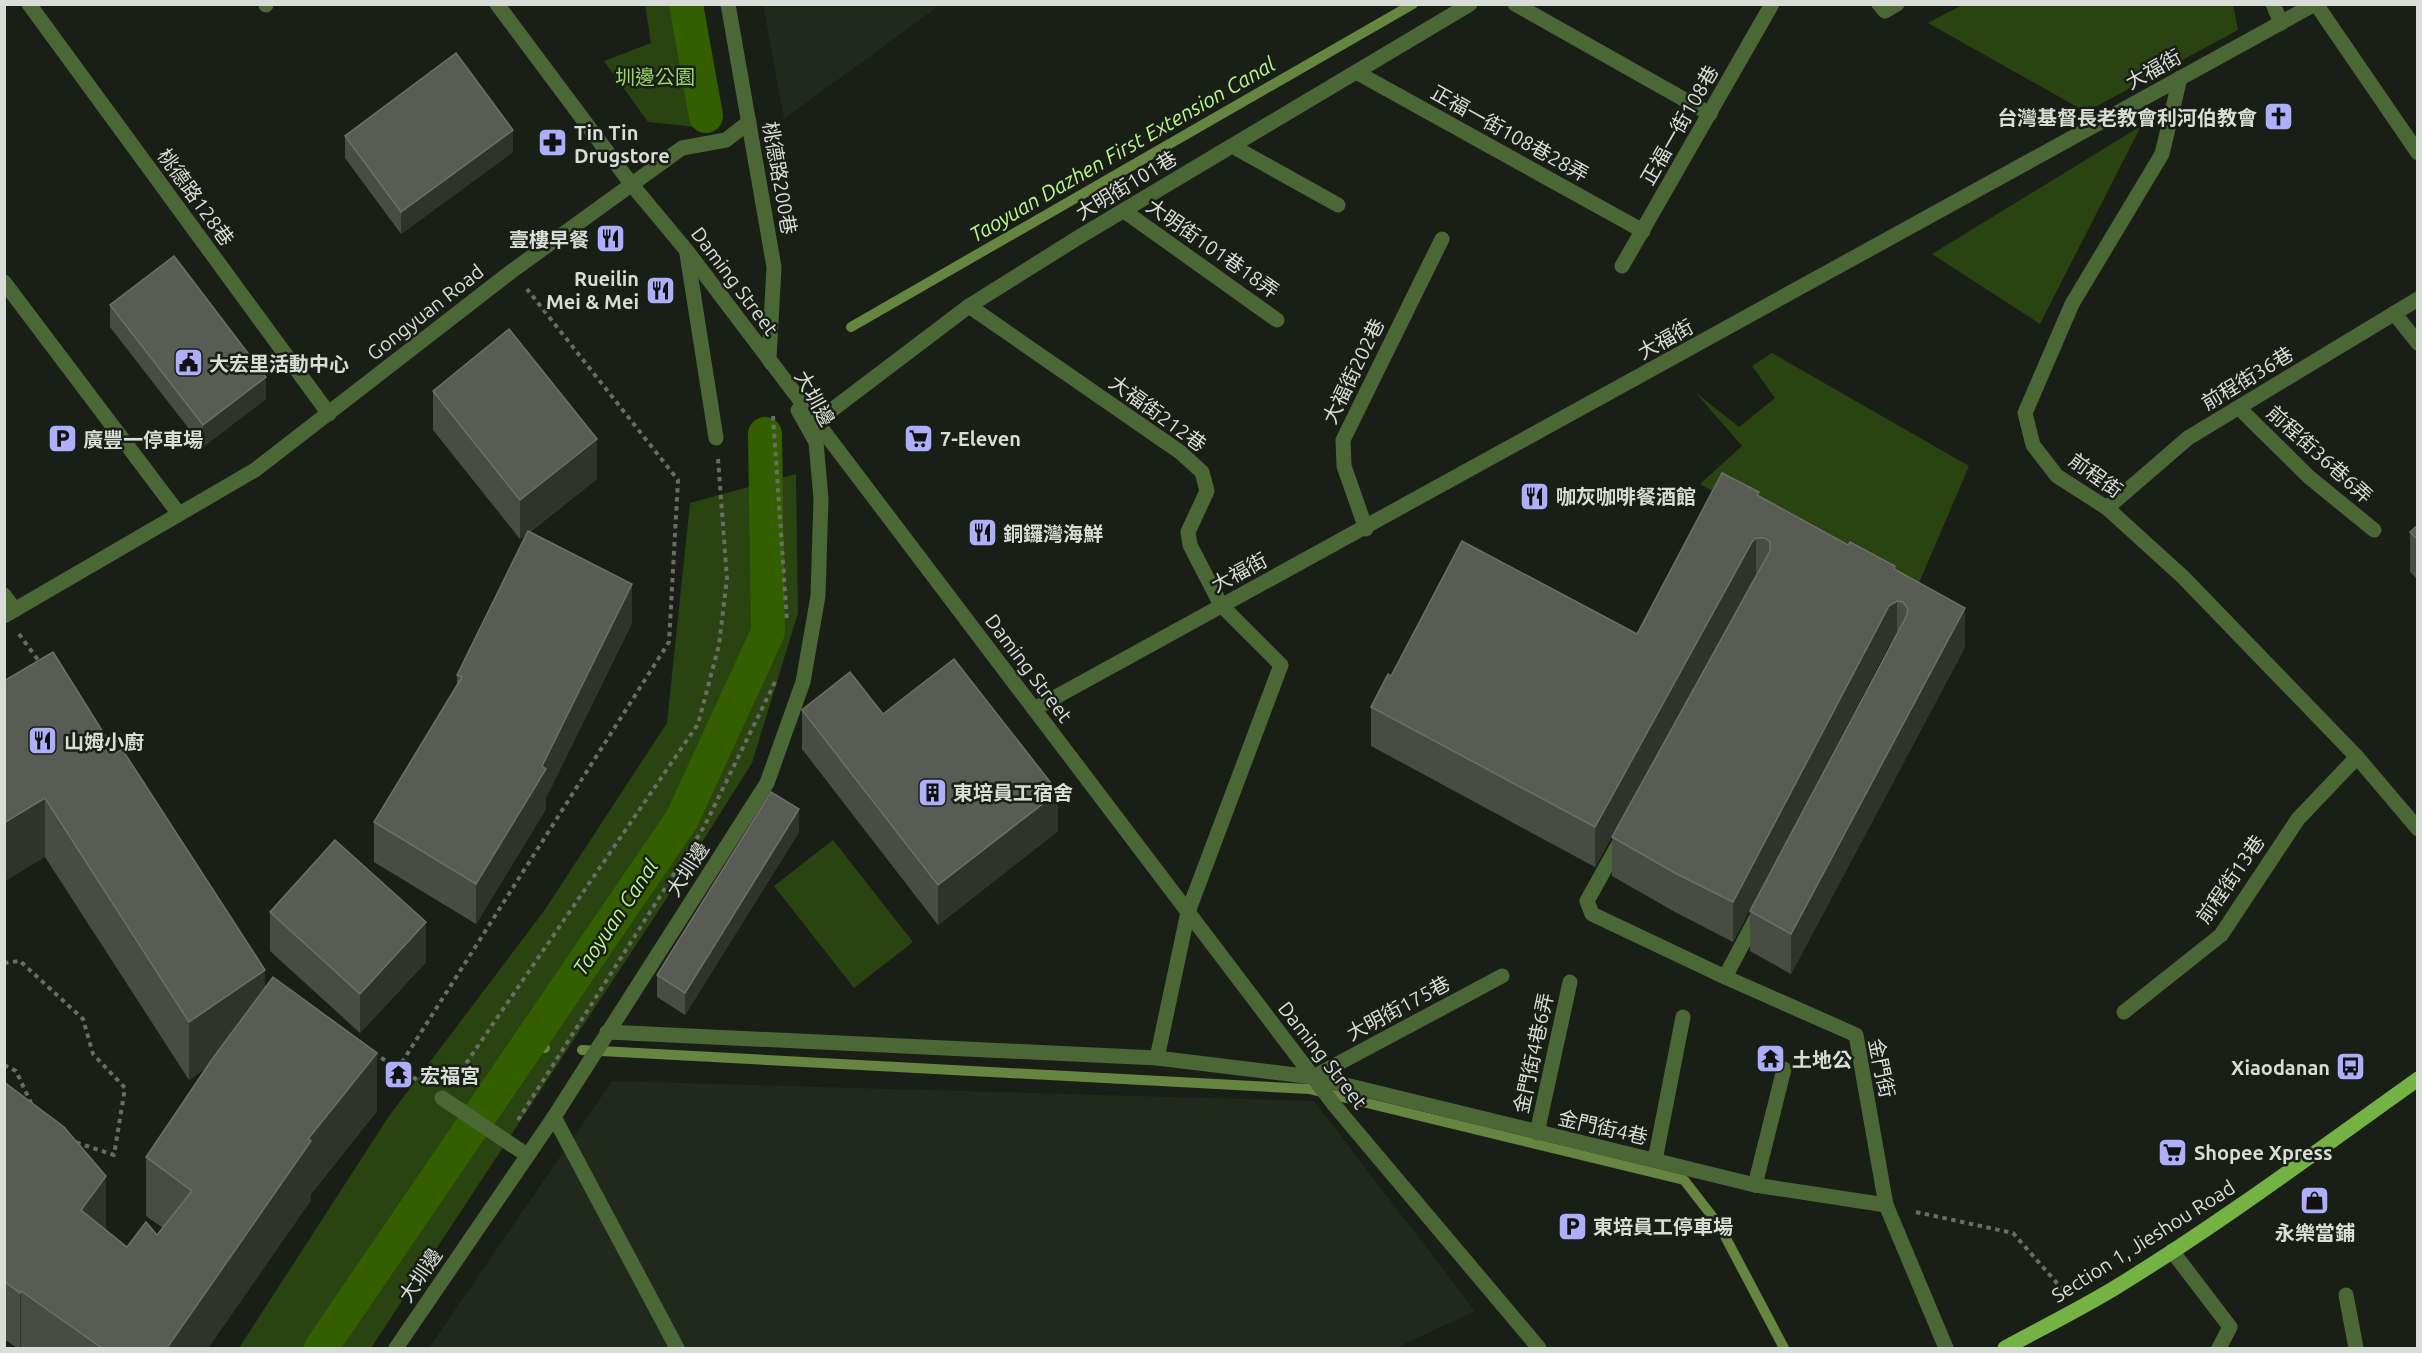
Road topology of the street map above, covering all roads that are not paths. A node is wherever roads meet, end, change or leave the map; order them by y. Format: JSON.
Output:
{"nodes":[{"id":1,"x":29,"y":4,"type":"edge"},
{"id":2,"x":497,"y":4,"type":"edge"},
{"id":3,"x":728,"y":4,"type":"edge"},
{"id":4,"x":1470,"y":4,"type":"edge"},
{"id":5,"x":1515,"y":4,"type":"edge"},
{"id":6,"x":1772,"y":4,"type":"edge"},
{"id":7,"x":2273,"y":4,"type":"edge"},
{"id":8,"x":2316,"y":4,"type":"edge"},
{"id":9,"x":2281,"y":23,"type":"junction"},
{"id":10,"x":1356,"y":72,"type":"junction"},
{"id":11,"x":2180,"y":78,"type":"junction"},
{"id":12,"x":1710,"y":114,"type":"junction"},
{"id":13,"x":749,"y":123,"type":"junction"},
{"id":14,"x":1232,"y":146,"type":"junction"},
{"id":15,"x":2418,"y":153,"type":"edge"},
{"id":16,"x":632,"y":185,"type":"junction"},
{"id":17,"x":1338,"y":205,"type":"dead end"},
{"id":18,"x":1124,"y":211,"type":"junction"},
{"id":19,"x":1643,"y":231,"type":"junction"},
{"id":20,"x":1442,"y":238,"type":"dead end"},
{"id":21,"x":687,"y":251,"type":"junction"},
{"id":22,"x":1622,"y":266,"type":"dead end"},
{"id":23,"x":4,"y":282,"type":"edge"},
{"id":24,"x":2418,"y":298,"type":"edge"},
{"id":25,"x":969,"y":306,"type":"junction"},
{"id":26,"x":2394,"y":312,"type":"junction"},
{"id":27,"x":1277,"y":320,"type":"dead end"},
{"id":28,"x":2418,"y":343,"type":"edge"},
{"id":29,"x":769,"y":359,"type":"junction"},
{"id":30,"x":2239,"y":408,"type":"junction"},
{"id":31,"x":329,"y":414,"type":"junction"},
{"id":32,"x":816,"y":422,"type":"junction"},
{"id":33,"x":716,"y":438,"type":"road end"},
{"id":34,"x":2107,"y":508,"type":"junction"},
{"id":35,"x":179,"y":514,"type":"junction"},
{"id":36,"x":1366,"y":529,"type":"junction"},
{"id":37,"x":2374,"y":530,"type":"dead end"},
{"id":38,"x":4,"y":595,"type":"edge"},
{"id":39,"x":1221,"y":605,"type":"junction"},
{"id":40,"x":9,"y":614,"type":"edge"},
{"id":41,"x":1034,"y":710,"type":"junction"},
{"id":42,"x":2357,"y":757,"type":"junction"},
{"id":43,"x":1628,"y":827,"type":"edge"},
{"id":44,"x":2418,"y":829,"type":"edge"},
{"id":45,"x":1764,"y":903,"type":"edge"},
{"id":46,"x":1188,"y":912,"type":"junction"},
{"id":47,"x":1502,"y":976,"type":"dead end"},
{"id":48,"x":1725,"y":977,"type":"junction"},
{"id":49,"x":1570,"y":982,"type":"dead end"},
{"id":50,"x":2124,"y":1012,"type":"dead end"},
{"id":51,"x":1683,"y":1017,"type":"dead end"},
{"id":52,"x":607,"y":1032,"type":"junction"},
{"id":53,"x":1157,"y":1058,"type":"junction"},
{"id":54,"x":1784,"y":1069,"type":"dead end"},
{"id":55,"x":1314,"y":1079,"type":"junction"},
{"id":56,"x":2418,"y":1079,"type":"edge"},
{"id":57,"x":442,"y":1098,"type":"road end"},
{"id":58,"x":554,"y":1116,"type":"junction"},
{"id":59,"x":1537,"y":1133,"type":"junction"},
{"id":60,"x":527,"y":1155,"type":"junction"},
{"id":61,"x":1655,"y":1160,"type":"junction"},
{"id":62,"x":1755,"y":1185,"type":"junction"},
{"id":63,"x":1886,"y":1205,"type":"junction"},
{"id":64,"x":2172,"y":1251,"type":"junction"},
{"id":65,"x":2346,"y":1296,"type":"dead end"},
{"id":66,"x":396,"y":1348,"type":"edge"},
{"id":67,"x":677,"y":1348,"type":"edge"},
{"id":68,"x":1539,"y":1348,"type":"edge"},
{"id":69,"x":1946,"y":1348,"type":"edge"},
{"id":70,"x":2005,"y":1348,"type":"edge"},
{"id":71,"x":2219,"y":1348,"type":"edge"},
{"id":72,"x":2356,"y":1348,"type":"edge"}],
"edges":[{"from":1,"to":31,"type":"street","name":"桃德路128巷"},
{"from":2,"to":16,"type":"street","name":"Daming Street"},
{"from":3,"to":13,"type":"street","name":"桃德路200巷"},
{"from":4,"to":10,"type":"street","name":"大明街101巷"},
{"from":5,"to":12,"type":"street"},
{"from":6,"to":12,"type":"street","name":"正福一街108巷"},
{"from":7,"to":9,"type":"street"},
{"from":8,"to":9,"type":"street","name":"大福街"},
{"from":8,"to":15,"type":"street"},
{"from":9,"to":11,"type":"street","name":"大福街"},
{"from":10,"to":14,"type":"street","name":"大明街101巷"},
{"from":10,"to":19,"type":"street","name":"正福一街108巷28弄"},
{"from":11,"to":34,"type":"street","name":"前程街"},
{"from":11,"to":36,"type":"street","name":"大福街"},
{"from":12,"to":19,"type":"street","name":"正福一街108巷"},
{"from":13,"to":16,"type":"street","name":"Gongyuan Road"},
{"from":13,"to":29,"type":"street","name":"桃德路200巷"},
{"from":14,"to":17,"type":"street"},
{"from":14,"to":18,"type":"street","name":"大明街101巷"},
{"from":16,"to":21,"type":"street","name":"Daming Street"},
{"from":16,"to":31,"type":"street","name":"Gongyuan Road"},
{"from":18,"to":25,"type":"street","name":"大明街101巷"},
{"from":18,"to":27,"type":"street","name":"大明街101巷18弄"},
{"from":19,"to":22,"type":"street","name":"正福一街108巷"},
{"from":20,"to":36,"type":"street","name":"大福街202巷"},
{"from":21,"to":29,"type":"street","name":"Daming Street"},
{"from":21,"to":33,"type":"street"},
{"from":23,"to":35,"type":"street"},
{"from":24,"to":26,"type":"street","name":"前程街36巷"},
{"from":25,"to":32,"type":"street","name":"大明街101巷"},
{"from":25,"to":39,"type":"street","name":"大福街212巷"},
{"from":26,"to":28,"type":"street"},
{"from":26,"to":30,"type":"street","name":"前程街36巷"},
{"from":29,"to":32,"type":"street","name":"Daming Street"},
{"from":29,"to":52,"type":"street","name":"大圳邊"},
{"from":30,"to":34,"type":"street","name":"前程街36巷"},
{"from":30,"to":37,"type":"street","name":"前程街36巷6弄"},
{"from":31,"to":35,"type":"street","name":"Gongyuan Road"},
{"from":32,"to":41,"type":"street","name":"Daming Street"},
{"from":34,"to":42,"type":"street","name":"前程街"},
{"from":35,"to":40,"type":"street","name":"Gongyuan Road"},
{"from":36,"to":39,"type":"street","name":"大福街"},
{"from":38,"to":40,"type":"street"},
{"from":39,"to":41,"type":"street","name":"大福街"},
{"from":39,"to":46,"type":"street","name":"大福街212巷"},
{"from":41,"to":46,"type":"street","name":"Daming Street"},
{"from":42,"to":44,"type":"street","name":"前程街"},
{"from":42,"to":50,"type":"street","name":"前程街13巷"},
{"from":43,"to":48,"type":"street","name":"金門街"},
{"from":45,"to":48,"type":"street"},
{"from":46,"to":53,"type":"street"},
{"from":46,"to":55,"type":"street","name":"Daming Street"},
{"from":47,"to":55,"type":"street","name":"大明街175巷"},
{"from":48,"to":63,"type":"street","name":"金門街"},
{"from":49,"to":59,"type":"street","name":"金門街4巷6弄"},
{"from":51,"to":61,"type":"street"},
{"from":52,"to":53,"type":"street","name":"金門街4巷"},
{"from":52,"to":58,"type":"street","name":"大圳邊"},
{"from":53,"to":55,"type":"street","name":"金門街4巷"},
{"from":54,"to":62,"type":"street"},
{"from":55,"to":59,"type":"street","name":"金門街4巷"},
{"from":55,"to":68,"type":"street","name":"Daming Street"},
{"from":56,"to":64,"type":"main road","name":"Section 1, Jieshou Road"},
{"from":57,"to":60,"type":"street"},
{"from":58,"to":60,"type":"street","name":"大圳邊"},
{"from":58,"to":67,"type":"street"},
{"from":59,"to":61,"type":"street","name":"金門街4巷"},
{"from":60,"to":66,"type":"street","name":"大圳邊"},
{"from":61,"to":62,"type":"street","name":"金門街4巷"},
{"from":62,"to":63,"type":"street","name":"金門街4巷"},
{"from":63,"to":69,"type":"street","name":"金門街"},
{"from":64,"to":70,"type":"main road","name":"Section 1, Jieshou Road"},
{"from":64,"to":71,"type":"street"},
{"from":65,"to":72,"type":"street"}]}
